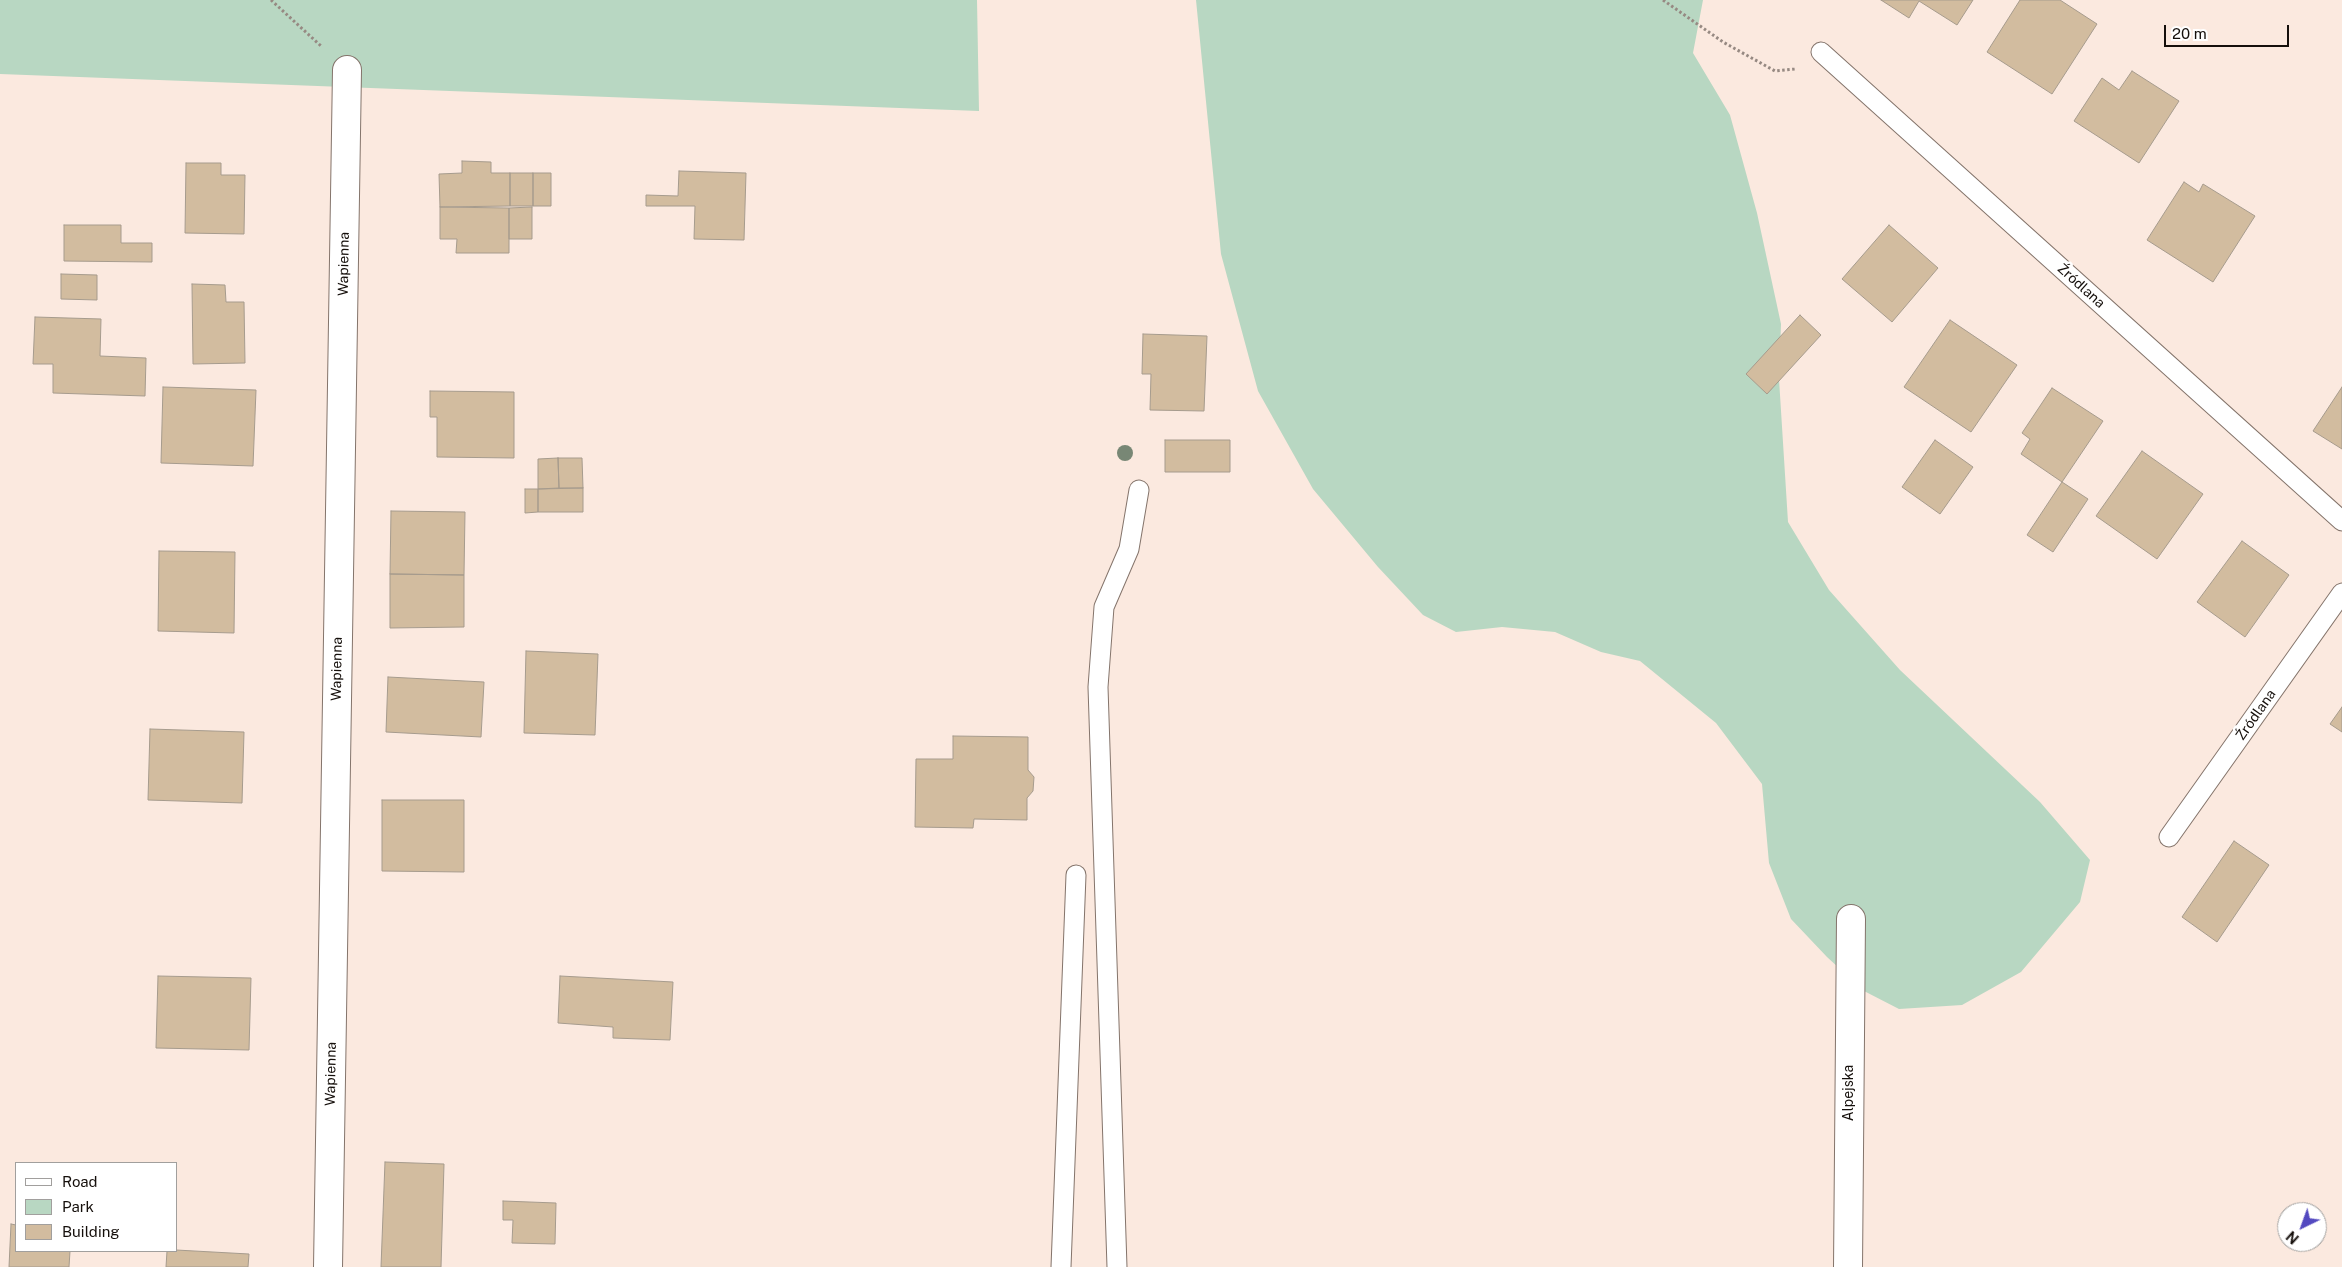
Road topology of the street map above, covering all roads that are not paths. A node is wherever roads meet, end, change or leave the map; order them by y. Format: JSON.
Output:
{"nodes":[{"id":1,"x":1821,"y":52,"type":"dead end"},
{"id":2,"x":347,"y":70,"type":"road end"},
{"id":3,"x":1139,"y":490,"type":"dead end"},
{"id":4,"x":2342,"y":521,"type":"edge"},
{"id":5,"x":2342,"y":592,"type":"edge"},
{"id":6,"x":2169,"y":836,"type":"dead end"},
{"id":7,"x":1076,"y":875,"type":"dead end"},
{"id":8,"x":1851,"y":919,"type":"dead end"},
{"id":9,"x":328,"y":1267,"type":"edge"},
{"id":10,"x":1061,"y":1267,"type":"edge"},
{"id":11,"x":1117,"y":1267,"type":"edge"},
{"id":12,"x":1848,"y":1267,"type":"edge"}],
"edges":[{"from":1,"to":4,"type":"lane","name":"Źródlana"},
{"from":2,"to":9,"type":"street","name":"Wapienna"},
{"from":3,"to":11,"type":"lane"},
{"from":5,"to":6,"type":"lane","name":"Źródlana"},
{"from":7,"to":10,"type":"lane"},
{"from":8,"to":12,"type":"street","name":"Alpejska"}]}
